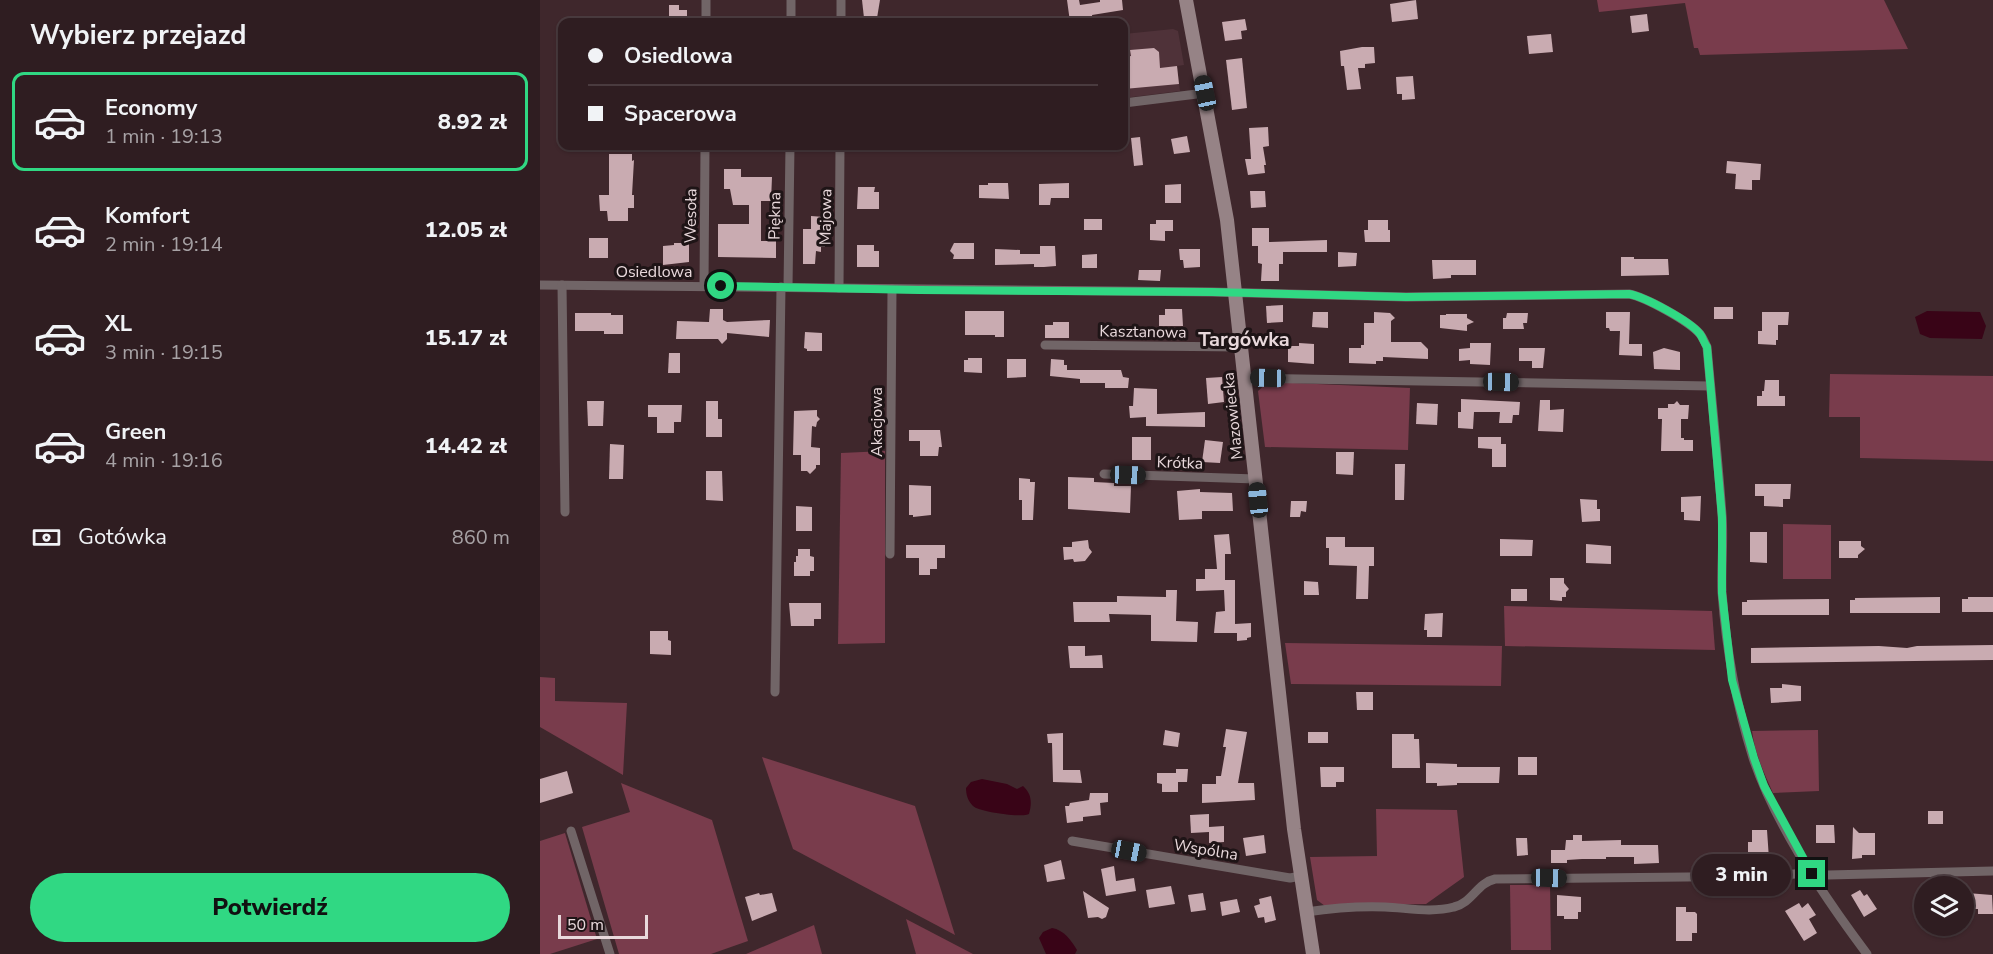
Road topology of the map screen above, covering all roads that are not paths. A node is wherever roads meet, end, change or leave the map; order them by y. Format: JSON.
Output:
{"nodes":[{"id":1,"x":706,"y":0,"type":"edge"},
{"id":2,"x":791,"y":0,"type":"edge"},
{"id":3,"x":841,"y":0,"type":"edge"},
{"id":4,"x":1186,"y":0,"type":"edge"},
{"id":5,"x":706,"y":18,"type":"edge"},
{"id":6,"x":791,"y":18,"type":"edge"},
{"id":7,"x":841,"y":18,"type":"edge"},
{"id":8,"x":1205,"y":93,"type":"junction"},
{"id":9,"x":1128,"y":103,"type":"edge"},
{"id":10,"x":705,"y":150,"type":"edge"},
{"id":11,"x":790,"y":150,"type":"edge"},
{"id":12,"x":840,"y":150,"type":"edge"},
{"id":13,"x":540,"y":285,"type":"edge"},
{"id":14,"x":562,"y":285,"type":"junction"},
{"id":15,"x":704,"y":286,"type":"junction"},
{"id":16,"x":785,"y":287,"type":"junction"},
{"id":17,"x":839,"y":288,"type":"junction"},
{"id":18,"x":892,"y":289,"type":"junction"},
{"id":19,"x":1236,"y":293,"type":"junction"},
{"id":20,"x":1045,"y":345,"type":"dead end"},
{"id":21,"x":1241,"y":347,"type":"junction"},
{"id":22,"x":1245,"y":378,"type":"junction"},
{"id":23,"x":1710,"y":386,"type":"junction"},
{"id":24,"x":1104,"y":474,"type":"dead end"},
{"id":25,"x":1256,"y":479,"type":"junction"},
{"id":26,"x":565,"y":512,"type":"dead end"},
{"id":27,"x":890,"y":554,"type":"dead end"},
{"id":28,"x":775,"y":692,"type":"dead end"},
{"id":29,"x":571,"y":831,"type":"dead end"},
{"id":30,"x":1072,"y":841,"type":"dead end"},
{"id":31,"x":1993,"y":871,"type":"edge"},
{"id":32,"x":1300,"y":872,"type":"junction"},
{"id":33,"x":1812,"y":874,"type":"junction"},
{"id":34,"x":1306,"y":912,"type":"junction"},
{"id":35,"x":610,"y":954,"type":"edge"},
{"id":36,"x":1312,"y":954,"type":"edge"},
{"id":37,"x":1867,"y":954,"type":"edge"}],
"edges":[{"from":1,"to":5,"type":"street"},
{"from":2,"to":6,"type":"street"},
{"from":3,"to":7,"type":"street"},
{"from":4,"to":8,"type":"street","name":"Mazowiecka"},
{"from":8,"to":9,"type":"street"},
{"from":8,"to":19,"type":"street","name":"Mazowiecka"},
{"from":10,"to":15,"type":"street","name":"Wesoła"},
{"from":11,"to":16,"type":"street","name":"Piękna"},
{"from":12,"to":17,"type":"street","name":"Majowa"},
{"from":13,"to":14,"type":"street","name":"Osiedlowa"},
{"from":14,"to":15,"type":"street","name":"Osiedlowa"},
{"from":14,"to":26,"type":"street"},
{"from":15,"to":16,"type":"street","name":"Osiedlowa"},
{"from":16,"to":17,"type":"street","name":"Osiedlowa"},
{"from":16,"to":28,"type":"street","name":"Piękna"},
{"from":17,"to":18,"type":"street","name":"Osiedlowa"},
{"from":18,"to":19,"type":"street","name":"Osiedlowa"},
{"from":18,"to":27,"type":"street","name":"Akacjowa"},
{"from":19,"to":21,"type":"street","name":"Mazowiecka"},
{"from":19,"to":23,"type":"street","name":"Osiedlowa"},
{"from":20,"to":21,"type":"street","name":"Kasztanowa"},
{"from":21,"to":22,"type":"street","name":"Mazowiecka"},
{"from":22,"to":23,"type":"street"},
{"from":22,"to":25,"type":"street","name":"Mazowiecka"},
{"from":23,"to":33,"type":"street"},
{"from":24,"to":25,"type":"street","name":"Krótka"},
{"from":25,"to":32,"type":"street","name":"Mazowiecka"},
{"from":29,"to":35,"type":"street"},
{"from":30,"to":32,"type":"street","name":"Wspólna"},
{"from":31,"to":33,"type":"street"},
{"from":32,"to":34,"type":"street","name":"Mazowiecka"},
{"from":33,"to":34,"type":"street"},
{"from":33,"to":37,"type":"street"},
{"from":34,"to":36,"type":"street","name":"Mazowiecka"}]}
